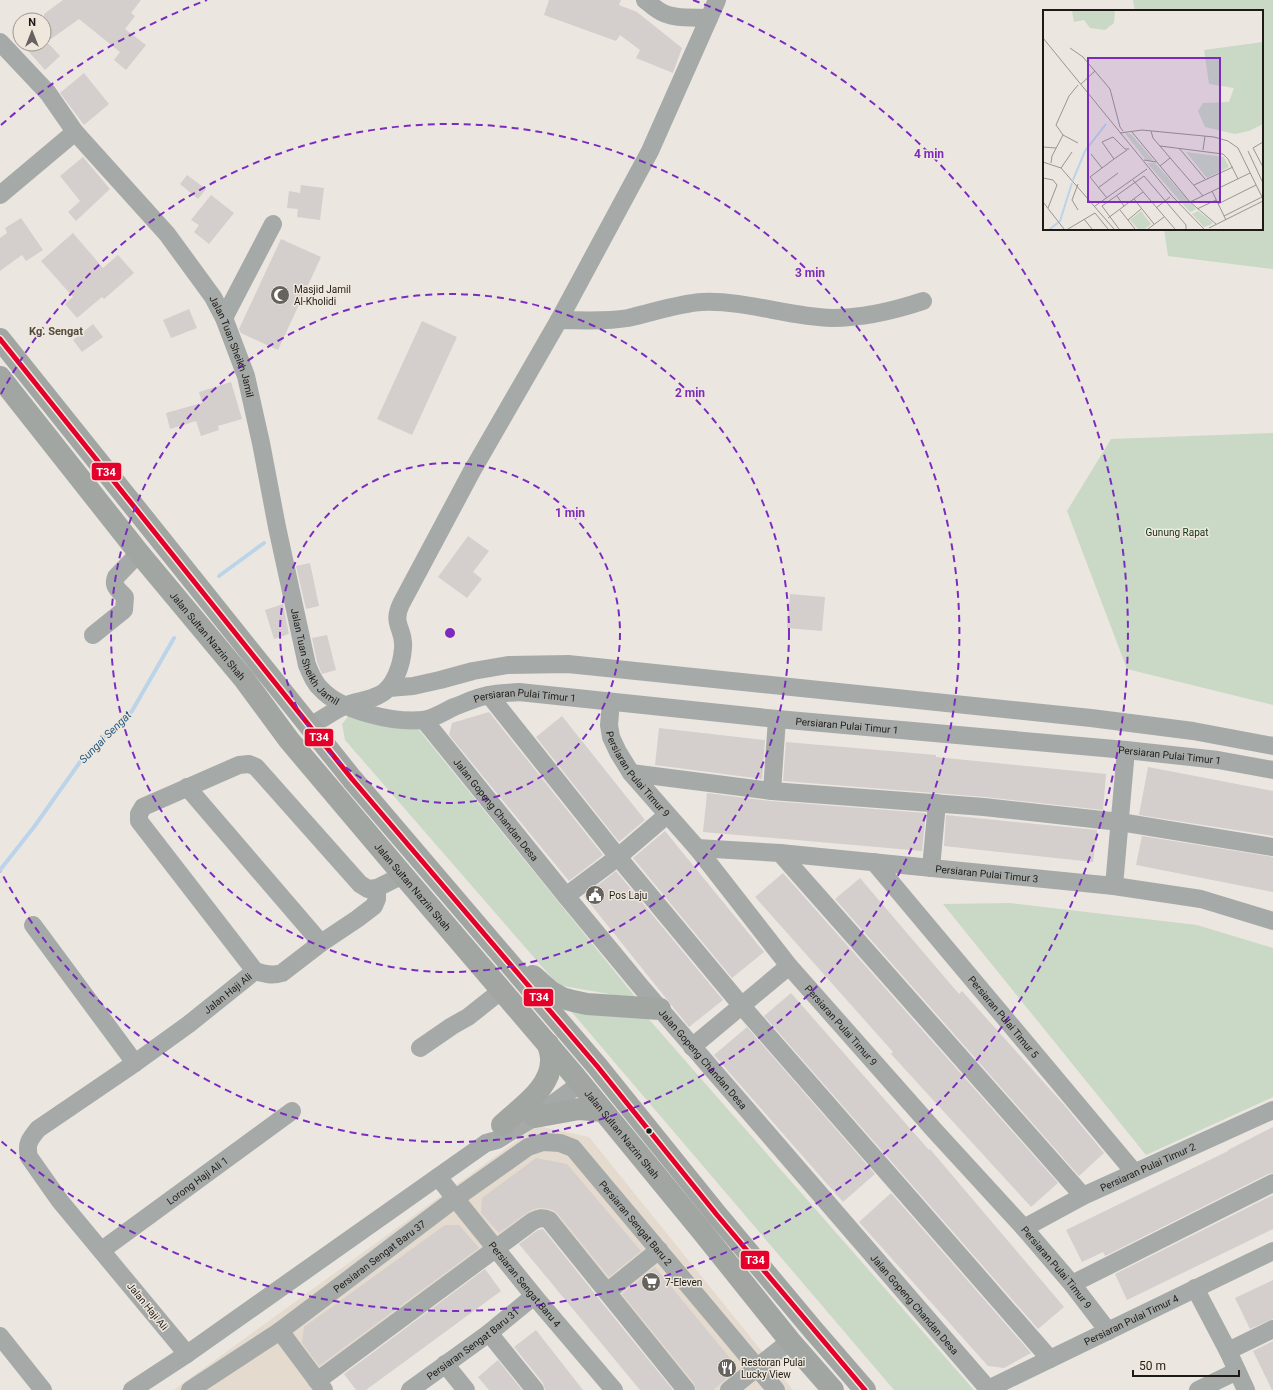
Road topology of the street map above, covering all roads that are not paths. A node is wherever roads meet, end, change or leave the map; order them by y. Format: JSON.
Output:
{"nodes":[{"id":1,"x":645,"y":0,"type":"edge"},
{"id":2,"x":717,"y":0,"type":"edge"},
{"id":3,"x":709,"y":18,"type":"junction"},
{"id":4,"x":0,"y":42,"type":"edge"},
{"id":5,"x":75,"y":132,"type":"junction"},
{"id":6,"x":0,"y":195,"type":"edge"},
{"id":7,"x":273,"y":224,"type":"dead end"},
{"id":8,"x":923,"y":301,"type":"dead end"},
{"id":9,"x":224,"y":318,"type":"junction"},
{"id":10,"x":559,"y":320,"type":"junction"},
{"id":11,"x":0,"y":339,"type":"edge"},
{"id":12,"x":0,"y":377,"type":"edge"},
{"id":13,"x":139,"y":552,"type":"junction"},
{"id":14,"x":93,"y":636,"type":"dead end"},
{"id":15,"x":244,"y":679,"type":"junction"},
{"id":16,"x":389,"y":688,"type":"junction"},
{"id":17,"x":489,"y":695,"type":"junction"},
{"id":18,"x":611,"y":702,"type":"junction"},
{"id":19,"x":344,"y":706,"type":"junction"},
{"id":20,"x":777,"y":719,"type":"junction"},
{"id":21,"x":424,"y":720,"type":"junction"},
{"id":22,"x":310,"y":726,"type":"junction"},
{"id":23,"x":1273,"y":746,"type":"edge"},
{"id":24,"x":1126,"y":750,"type":"junction"},
{"id":25,"x":1273,"y":770,"type":"edge"},
{"id":26,"x":631,"y":772,"type":"junction"},
{"id":27,"x":188,"y":787,"type":"junction"},
{"id":28,"x":772,"y":791,"type":"junction"},
{"id":29,"x":340,"y":801,"type":"junction"},
{"id":30,"x":937,"y":803,"type":"junction"},
{"id":31,"x":667,"y":815,"type":"junction"},
{"id":32,"x":1120,"y":822,"type":"junction"},
{"id":33,"x":1273,"y":847,"type":"edge"},
{"id":34,"x":696,"y":848,"type":"junction"},
{"id":35,"x":780,"y":853,"type":"junction"},
{"id":36,"x":618,"y":857,"type":"junction"},
{"id":37,"x":874,"y":862,"type":"junction"},
{"id":38,"x":931,"y":868,"type":"junction"},
{"id":39,"x":403,"y":875,"type":"junction"},
{"id":40,"x":1114,"y":886,"type":"junction"},
{"id":41,"x":378,"y":888,"type":"junction"},
{"id":42,"x":566,"y":896,"type":"junction"},
{"id":43,"x":1273,"y":921,"type":"edge"},
{"id":44,"x":33,"y":925,"type":"dead end"},
{"id":45,"x":321,"y":943,"type":"junction"},
{"id":46,"x":497,"y":949,"type":"junction"},
{"id":47,"x":789,"y":966,"type":"junction"},
{"id":48,"x":255,"y":972,"type":"junction"},
{"id":49,"x":502,"y":990,"type":"junction"},
{"id":50,"x":741,"y":1005,"type":"junction"},
{"id":51,"x":660,"y":1009,"type":"junction"},
{"id":52,"x":548,"y":1044,"type":"junction"},
{"id":53,"x":692,"y":1047,"type":"junction"},
{"id":54,"x":420,"y":1048,"type":"dead end"},
{"id":55,"x":135,"y":1063,"type":"junction"},
{"id":56,"x":580,"y":1077,"type":"junction"},
{"id":57,"x":1273,"y":1110,"type":"edge"},
{"id":58,"x":292,"y":1111,"type":"dead end"},
{"id":59,"x":603,"y":1111,"type":"junction"},
{"id":60,"x":535,"y":1117,"type":"junction"},
{"id":61,"x":502,"y":1125,"type":"junction"},
{"id":62,"x":486,"y":1143,"type":"junction"},
{"id":63,"x":573,"y":1148,"type":"joint"},
{"id":64,"x":1134,"y":1172,"type":"junction"},
{"id":65,"x":438,"y":1177,"type":"junction"},
{"id":66,"x":1273,"y":1183,"type":"edge"},
{"id":67,"x":1083,"y":1196,"type":"junction"},
{"id":68,"x":456,"y":1198,"type":"junction"},
{"id":69,"x":717,"y":1215,"type":"junction"},
{"id":70,"x":1024,"y":1228,"type":"junction"},
{"id":71,"x":496,"y":1249,"type":"junction"},
{"id":72,"x":102,"y":1250,"type":"junction"},
{"id":73,"x":659,"y":1250,"type":"junction"},
{"id":74,"x":1273,"y":1251,"type":"edge"},
{"id":75,"x":1072,"y":1284,"type":"junction"},
{"id":76,"x":1196,"y":1288,"type":"junction"},
{"id":77,"x":607,"y":1292,"type":"junction"},
{"id":78,"x":534,"y":1296,"type":"junction"},
{"id":79,"x":1273,"y":1329,"type":"edge"},
{"id":80,"x":280,"y":1331,"type":"junction"},
{"id":81,"x":1108,"y":1331,"type":"junction"},
{"id":82,"x":489,"y":1332,"type":"junction"},
{"id":83,"x":0,"y":1336,"type":"edge"},
{"id":84,"x":790,"y":1341,"type":"junction"},
{"id":85,"x":1228,"y":1352,"type":"junction"},
{"id":86,"x":187,"y":1354,"type":"junction"},
{"id":87,"x":1050,"y":1359,"type":"junction"},
{"id":88,"x":445,"y":1364,"type":"junction"},
{"id":89,"x":757,"y":1367,"type":"junction"},
{"id":90,"x":1237,"y":1371,"type":"junction"},
{"id":91,"x":321,"y":1385,"type":"edge"},
{"id":92,"x":989,"y":1389,"type":"edge"},
{"id":93,"x":43,"y":1390,"type":"edge"},
{"id":94,"x":132,"y":1390,"type":"edge"},
{"id":95,"x":190,"y":1390,"type":"edge"},
{"id":96,"x":410,"y":1390,"type":"edge"},
{"id":97,"x":466,"y":1390,"type":"edge"},
{"id":98,"x":535,"y":1390,"type":"edge"},
{"id":99,"x":614,"y":1390,"type":"edge"},
{"id":100,"x":686,"y":1390,"type":"edge"},
{"id":101,"x":729,"y":1390,"type":"edge"},
{"id":102,"x":776,"y":1390,"type":"edge"},
{"id":103,"x":833,"y":1390,"type":"edge"},
{"id":104,"x":865,"y":1390,"type":"edge"},
{"id":105,"x":1198,"y":1390,"type":"edge"},
{"id":106,"x":1246,"y":1390,"type":"edge"}],
"edges":[{"from":1,"to":3,"type":"street"},
{"from":2,"to":3,"type":"street"},
{"from":3,"to":10,"type":"street"},
{"from":4,"to":5,"type":"street","name":"Jalan Tuan Sheikh Jamil"},
{"from":5,"to":6,"type":"street"},
{"from":5,"to":9,"type":"street","name":"Jalan Tuan Sheikh Jamil"},
{"from":7,"to":9,"type":"street"},
{"from":8,"to":10,"type":"street"},
{"from":9,"to":19,"type":"street","name":"Jalan Tuan Sheikh Jamil"},
{"from":10,"to":16,"type":"street"},
{"from":11,"to":22,"type":"highway"},
{"from":12,"to":13,"type":"highway","name":"Jalan Sultan Nazrin Shah"},
{"from":13,"to":14,"type":"street"},
{"from":13,"to":15,"type":"highway","name":"Jalan Sultan Nazrin Shah"},
{"from":15,"to":22,"type":"highway"},
{"from":15,"to":29,"type":"highway","name":"Jalan Sultan Nazrin Shah"},
{"from":16,"to":19,"type":"street"},
{"from":16,"to":23,"type":"street"},
{"from":17,"to":18,"type":"street","name":"Persiaran Pulai Timur 1"},
{"from":17,"to":21,"type":"street","name":"Persiaran Pulai Timur 1"},
{"from":17,"to":36,"type":"street"},
{"from":18,"to":20,"type":"street","name":"Persiaran Pulai Timur 1"},
{"from":18,"to":26,"type":"street","name":"Persiaran Pulai Timur 9"},
{"from":19,"to":21,"type":"street","name":"Jalan Tuan Sheikh Jamil"},
{"from":19,"to":22,"type":"street"},
{"from":20,"to":24,"type":"street","name":"Persiaran Pulai Timur 1"},
{"from":20,"to":28,"type":"street"},
{"from":21,"to":42,"type":"street","name":"Jalan Gopeng Chandan Desa"},
{"from":22,"to":29,"type":"highway"},
{"from":22,"to":46,"type":"highway"},
{"from":24,"to":25,"type":"street","name":"Persiaran Pulai Timur 1"},
{"from":24,"to":32,"type":"street"},
{"from":26,"to":28,"type":"street"},
{"from":26,"to":31,"type":"street","name":"Persiaran Pulai Timur 9"},
{"from":27,"to":41,"type":"street","name":"Jalan Haji Ali"},
{"from":27,"to":45,"type":"street"},
{"from":27,"to":48,"type":"street","name":"Jalan Haji Ali"},
{"from":28,"to":30,"type":"street"},
{"from":29,"to":39,"type":"highway","name":"Jalan Sultan Nazrin Shah"},
{"from":30,"to":32,"type":"street"},
{"from":30,"to":38,"type":"street"},
{"from":31,"to":34,"type":"street","name":"Persiaran Pulai Timur 9"},
{"from":31,"to":36,"type":"street"},
{"from":32,"to":33,"type":"street"},
{"from":32,"to":40,"type":"street"},
{"from":34,"to":35,"type":"street","name":"Persiaran Pulai Timur 3"},
{"from":34,"to":47,"type":"street","name":"Persiaran Pulai Timur 9"},
{"from":35,"to":37,"type":"street","name":"Persiaran Pulai Timur 3"},
{"from":35,"to":67,"type":"street"},
{"from":36,"to":42,"type":"street"},
{"from":36,"to":50,"type":"street"},
{"from":37,"to":38,"type":"street","name":"Persiaran Pulai Timur 3"},
{"from":37,"to":64,"type":"street","name":"Persiaran Pulai Timur 5"},
{"from":38,"to":40,"type":"street","name":"Persiaran Pulai Timur 3"},
{"from":39,"to":41,"type":"street"},
{"from":39,"to":49,"type":"highway","name":"Jalan Sultan Nazrin Shah"},
{"from":40,"to":43,"type":"street","name":"Persiaran Pulai Timur 3"},
{"from":41,"to":45,"type":"street"},
{"from":42,"to":51,"type":"street","name":"Jalan Gopeng Chandan Desa"},
{"from":44,"to":55,"type":"street"},
{"from":45,"to":48,"type":"street"},
{"from":46,"to":51,"type":"highway"},
{"from":46,"to":56,"type":"highway"},
{"from":46,"to":69,"type":"highway"},
{"from":47,"to":50,"type":"street"},
{"from":47,"to":70,"type":"street","name":"Persiaran Pulai Timur 9"},
{"from":48,"to":55,"type":"street","name":"Jalan Haji Ali"},
{"from":49,"to":52,"type":"highway","name":"Jalan Sultan Nazrin Shah"},
{"from":49,"to":54,"type":"street"},
{"from":50,"to":53,"type":"street"},
{"from":50,"to":87,"type":"street"},
{"from":51,"to":53,"type":"street","name":"Jalan Gopeng Chandan Desa"},
{"from":52,"to":56,"type":"highway","name":"Jalan Sultan Nazrin Shah"},
{"from":52,"to":61,"type":"highway"},
{"from":53,"to":92,"type":"street","name":"Jalan Gopeng Chandan Desa"},
{"from":55,"to":72,"type":"street","name":"Jalan Haji Ali"},
{"from":56,"to":59,"type":"highway","name":"Jalan Sultan Nazrin Shah"},
{"from":56,"to":60,"type":"street"},
{"from":56,"to":61,"type":"street"},
{"from":56,"to":69,"type":"highway"},
{"from":57,"to":64,"type":"street","name":"Persiaran Pulai Timur 2"},
{"from":58,"to":72,"type":"street","name":"Lorong Haji Ali 1"},
{"from":59,"to":60,"type":"highway"},
{"from":59,"to":84,"type":"highway","name":"Jalan Sultan Nazrin Shah"},
{"from":60,"to":62,"type":"street"},
{"from":61,"to":62,"type":"street"},
{"from":62,"to":65,"type":"street"},
{"from":63,"to":68,"type":"street","name":"Persiaran Sengat Baru 37"},
{"from":63,"to":73,"type":"street","name":"Persiaran Sengat Baru 2"},
{"from":64,"to":67,"type":"street","name":"Persiaran Pulai Timur 2"},
{"from":65,"to":68,"type":"street","name":"Persiaran Sengat Baru 4"},
{"from":65,"to":86,"type":"street"},
{"from":66,"to":75,"type":"street"},
{"from":67,"to":70,"type":"street","name":"Persiaran Pulai Timur 2"},
{"from":68,"to":71,"type":"street","name":"Persiaran Sengat Baru 4"},
{"from":68,"to":80,"type":"street","name":"Persiaran Sengat Baru 37"},
{"from":69,"to":104,"type":"highway"},
{"from":70,"to":75,"type":"street","name":"Persiaran Pulai Timur 9"},
{"from":71,"to":77,"type":"street"},
{"from":71,"to":78,"type":"street","name":"Persiaran Sengat Baru 4"},
{"from":71,"to":91,"type":"street"},
{"from":72,"to":86,"type":"street","name":"Jalan Haji Ali"},
{"from":73,"to":77,"type":"street"},
{"from":73,"to":89,"type":"street","name":"Persiaran Sengat Baru 2"},
{"from":74,"to":76,"type":"street","name":"Persiaran Pulai Timur 4"},
{"from":75,"to":81,"type":"street","name":"Persiaran Pulai Timur 9"},
{"from":76,"to":81,"type":"street","name":"Persiaran Pulai Timur 4"},
{"from":76,"to":85,"type":"street"},
{"from":77,"to":100,"type":"street"},
{"from":78,"to":82,"type":"street","name":"Persiaran Sengat Baru 31"},
{"from":78,"to":99,"type":"street","name":"Persiaran Sengat Baru 4"},
{"from":79,"to":85,"type":"street"},
{"from":80,"to":91,"type":"street"},
{"from":80,"to":95,"type":"street","name":"Persiaran Sengat Baru 37"},
{"from":81,"to":87,"type":"street","name":"Persiaran Pulai Timur 4"},
{"from":82,"to":88,"type":"street","name":"Persiaran Sengat Baru 31"},
{"from":82,"to":98,"type":"street"},
{"from":83,"to":93,"type":"street"},
{"from":84,"to":89,"type":"street"},
{"from":84,"to":103,"type":"highway","name":"Jalan Sultan Nazrin Shah"},
{"from":85,"to":90,"type":"street"},
{"from":86,"to":94,"type":"street"},
{"from":87,"to":92,"type":"street","name":"Persiaran Pulai Timur 4"},
{"from":88,"to":96,"type":"street","name":"Persiaran Sengat Baru 31"},
{"from":88,"to":97,"type":"street"},
{"from":89,"to":101,"type":"street"},
{"from":89,"to":102,"type":"street","name":"Persiaran Sengat Baru 2"},
{"from":90,"to":105,"type":"street"},
{"from":90,"to":106,"type":"street"}]}
